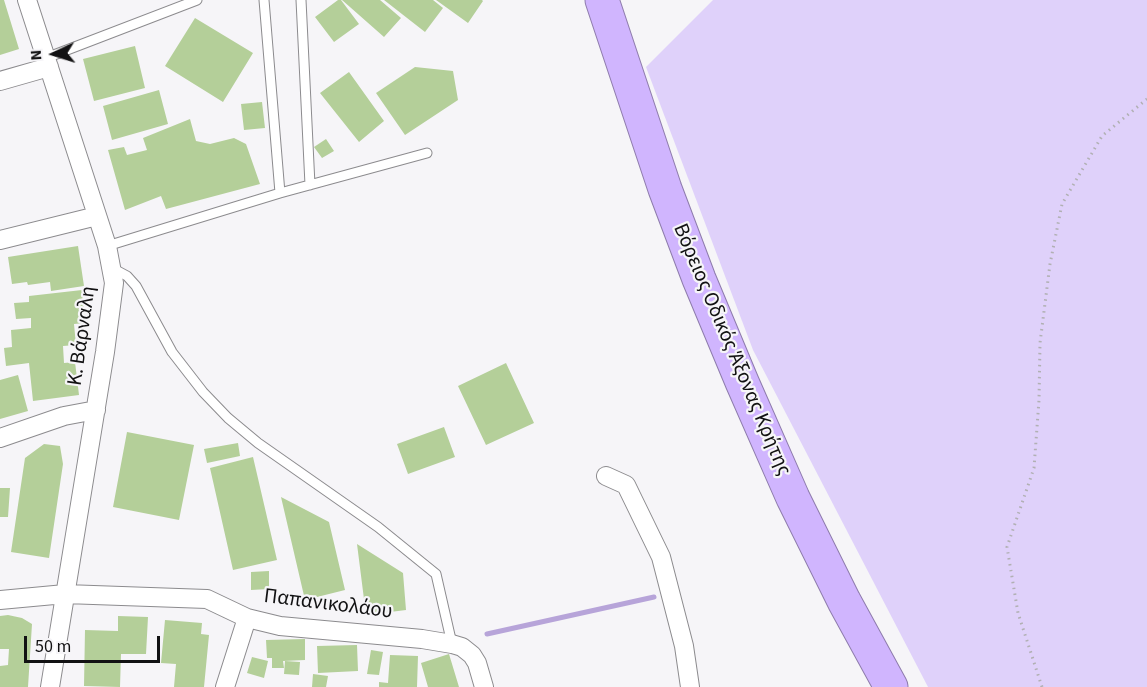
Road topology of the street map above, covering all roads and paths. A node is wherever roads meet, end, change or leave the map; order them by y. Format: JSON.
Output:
{"nodes":[{"id":1,"x":27,"y":0,"type":"edge"},
{"id":2,"x":197,"y":0,"type":"edge"},
{"id":3,"x":264,"y":0,"type":"edge"},
{"id":4,"x":301,"y":0,"type":"edge"},
{"id":5,"x":602,"y":0,"type":"edge"},
{"id":6,"x":48,"y":62,"type":"junction"},
{"id":7,"x":0,"y":81,"type":"edge"},
{"id":8,"x":1147,"y":99,"type":"edge"},
{"id":9,"x":426,"y":153,"type":"dead end"},
{"id":10,"x":310,"y":185,"type":"junction"},
{"id":11,"x":280,"y":193,"type":"junction"},
{"id":12,"x":97,"y":216,"type":"junction"},
{"id":13,"x":0,"y":240,"type":"edge"},
{"id":14,"x":107,"y":246,"type":"junction"},
{"id":15,"x":112,"y":268,"type":"junction"},
{"id":16,"x":96,"y":410,"type":"junction"},
{"id":17,"x":0,"y":438,"type":"edge"},
{"id":18,"x":606,"y":476,"type":"dead end"},
{"id":19,"x":65,"y":594,"type":"junction"},
{"id":20,"x":0,"y":600,"type":"edge"},
{"id":21,"x":247,"y":618,"type":"junction"},
{"id":22,"x":452,"y":644,"type":"junction"},
{"id":23,"x":50,"y":687,"type":"edge"},
{"id":24,"x":225,"y":687,"type":"edge"},
{"id":25,"x":484,"y":687,"type":"edge"},
{"id":26,"x":690,"y":687,"type":"edge"},
{"id":27,"x":891,"y":687,"type":"edge"},
{"id":28,"x":1042,"y":687,"type":"edge"}],
"edges":[{"from":1,"to":6,"type":"street","name":"Κ. Βάρναλη"},
{"from":2,"to":6,"type":"lane"},
{"from":3,"to":11,"type":"lane"},
{"from":4,"to":10,"type":"lane"},
{"from":5,"to":27,"type":"highway","name":"Βόρειος Οδικός Άξονας Κρήτης"},
{"from":6,"to":7,"type":"street"},
{"from":6,"to":12,"type":"street","name":"Κ. Βάρναλη"},
{"from":8,"to":28,"type":"path"},
{"from":9,"to":10,"type":"lane"},
{"from":10,"to":11,"type":"lane"},
{"from":11,"to":14,"type":"lane"},
{"from":12,"to":13,"type":"street"},
{"from":12,"to":14,"type":"street","name":"Κ. Βάρναλη"},
{"from":14,"to":15,"type":"street","name":"Κ. Βάρναλη"},
{"from":15,"to":16,"type":"street","name":"Κ. Βάρναλη"},
{"from":15,"to":22,"type":"lane"},
{"from":16,"to":17,"type":"street"},
{"from":16,"to":19,"type":"street","name":"Κ. Βάρναλη"},
{"from":18,"to":26,"type":"street"},
{"from":19,"to":20,"type":"street","name":"Παπανικολάου"},
{"from":19,"to":21,"type":"street","name":"Παπανικολάου"},
{"from":19,"to":23,"type":"street","name":"Κ. Βάρναλη"},
{"from":21,"to":22,"type":"street","name":"Παπανικολάου"},
{"from":21,"to":24,"type":"street"},
{"from":22,"to":25,"type":"street","name":"Παπανικολάου"}]}
